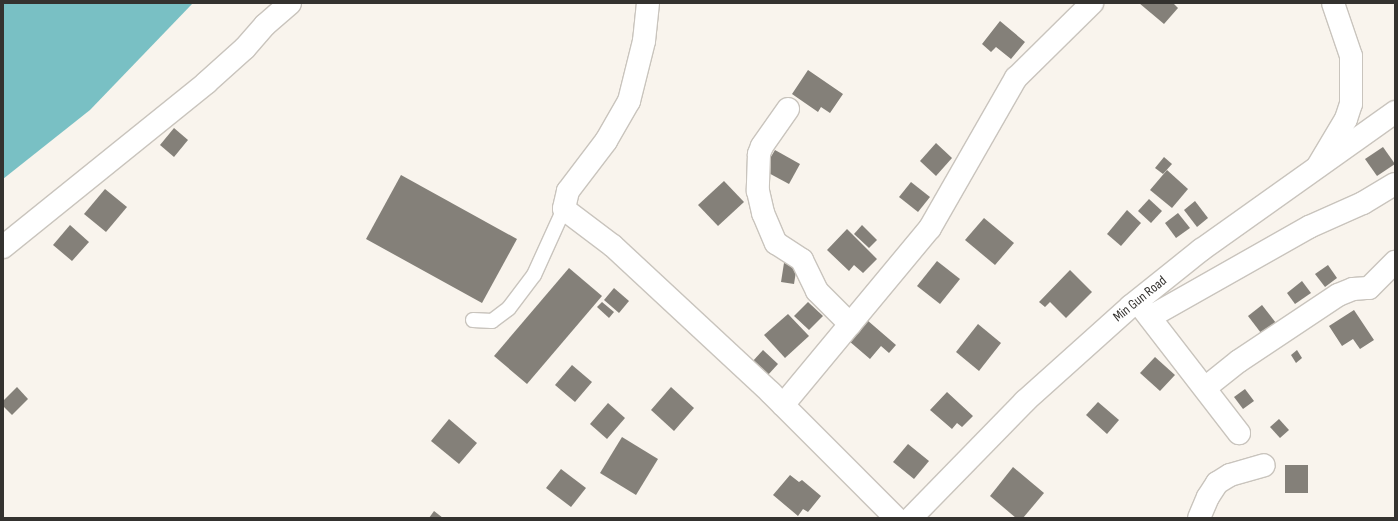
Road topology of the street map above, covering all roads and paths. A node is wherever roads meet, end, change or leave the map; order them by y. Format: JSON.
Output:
{"nodes":[{"id":1,"x":290,"y":3,"type":"edge"},
{"id":2,"x":648,"y":3,"type":"edge"},
{"id":3,"x":1092,"y":3,"type":"edge"},
{"id":4,"x":1333,"y":3,"type":"edge"},
{"id":5,"x":788,"y":109,"type":"dead end"},
{"id":6,"x":1395,"y":112,"type":"edge"},
{"id":7,"x":1318,"y":166,"type":"junction"},
{"id":8,"x":1395,"y":184,"type":"edge"},
{"id":9,"x":564,"y":209,"type":"junction"},
{"id":10,"x":3,"y":247,"type":"edge"},
{"id":11,"x":1395,"y":262,"type":"edge"},
{"id":12,"x":1143,"y":309,"type":"junction"},
{"id":13,"x":473,"y":320,"type":"dead end"},
{"id":14,"x":850,"y":324,"type":"junction"},
{"id":15,"x":1204,"y":388,"type":"junction"},
{"id":16,"x":783,"y":405,"type":"junction"},
{"id":17,"x":1239,"y":433,"type":"dead end"},
{"id":18,"x":1264,"y":465,"type":"dead end"},
{"id":19,"x":896,"y":518,"type":"edge"},
{"id":20,"x":911,"y":518,"type":"edge"},
{"id":21,"x":1199,"y":518,"type":"edge"}],
"edges":[{"from":1,"to":10,"type":"street"},
{"from":2,"to":9,"type":"street"},
{"from":3,"to":14,"type":"street"},
{"from":4,"to":7,"type":"street"},
{"from":5,"to":14,"type":"street"},
{"from":6,"to":7,"type":"street","name":"Min Gun Road"},
{"from":7,"to":12,"type":"street","name":"Min Gun Road"},
{"from":8,"to":12,"type":"street"},
{"from":9,"to":13,"type":"lane"},
{"from":9,"to":16,"type":"street"},
{"from":11,"to":15,"type":"street"},
{"from":12,"to":15,"type":"street"},
{"from":12,"to":20,"type":"street","name":"Min Gun Road"},
{"from":14,"to":16,"type":"street"},
{"from":15,"to":17,"type":"street"},
{"from":16,"to":19,"type":"street"},
{"from":18,"to":21,"type":"street"}]}
